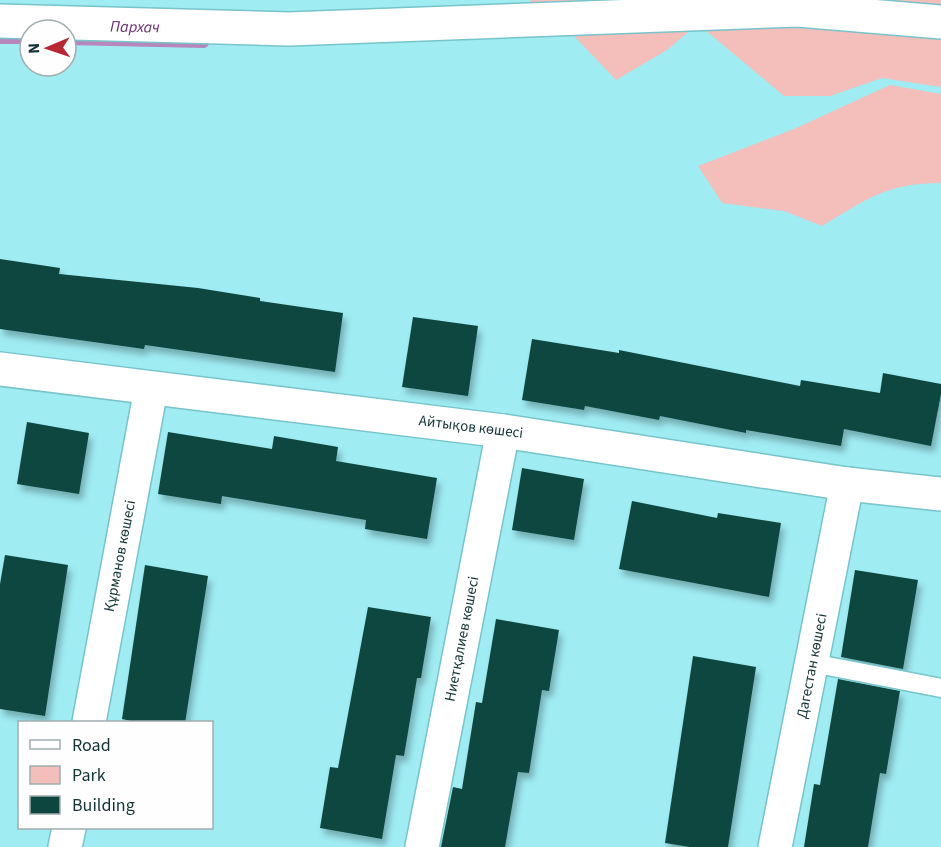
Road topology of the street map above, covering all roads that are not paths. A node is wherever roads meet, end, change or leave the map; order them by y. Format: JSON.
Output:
{"nodes":[{"id":1,"x":0,"y":21,"type":"edge"},
{"id":2,"x":941,"y":22,"type":"edge"},
{"id":3,"x":0,"y":369,"type":"edge"},
{"id":4,"x":151,"y":389,"type":"junction"},
{"id":5,"x":503,"y":431,"type":"junction"},
{"id":6,"x":847,"y":484,"type":"junction"},
{"id":7,"x":941,"y":494,"type":"edge"},
{"id":8,"x":812,"y":663,"type":"junction"},
{"id":9,"x":941,"y":688,"type":"edge"},
{"id":10,"x":88,"y":721,"type":"edge"},
{"id":11,"x":69,"y":829,"type":"edge"},
{"id":12,"x":65,"y":847,"type":"edge"},
{"id":13,"x":422,"y":847,"type":"edge"},
{"id":14,"x":775,"y":847,"type":"edge"}],
"edges":[{"from":1,"to":2,"type":"street"},
{"from":3,"to":4,"type":"street","name":"Айтықов көшесі"},
{"from":4,"to":5,"type":"street","name":"Айтықов көшесі"},
{"from":4,"to":10,"type":"street","name":"Құрманов көшесі"},
{"from":5,"to":6,"type":"street","name":"Айтықов көшесі"},
{"from":5,"to":13,"type":"street","name":"Ниетқалиев көшесі"},
{"from":6,"to":7,"type":"street","name":"Айтықов көшесі"},
{"from":6,"to":8,"type":"street","name":"Дагестан көшесі"},
{"from":8,"to":9,"type":"lane"},
{"from":8,"to":14,"type":"street","name":"Дагестан көшесі"},
{"from":11,"to":12,"type":"street"}]}
